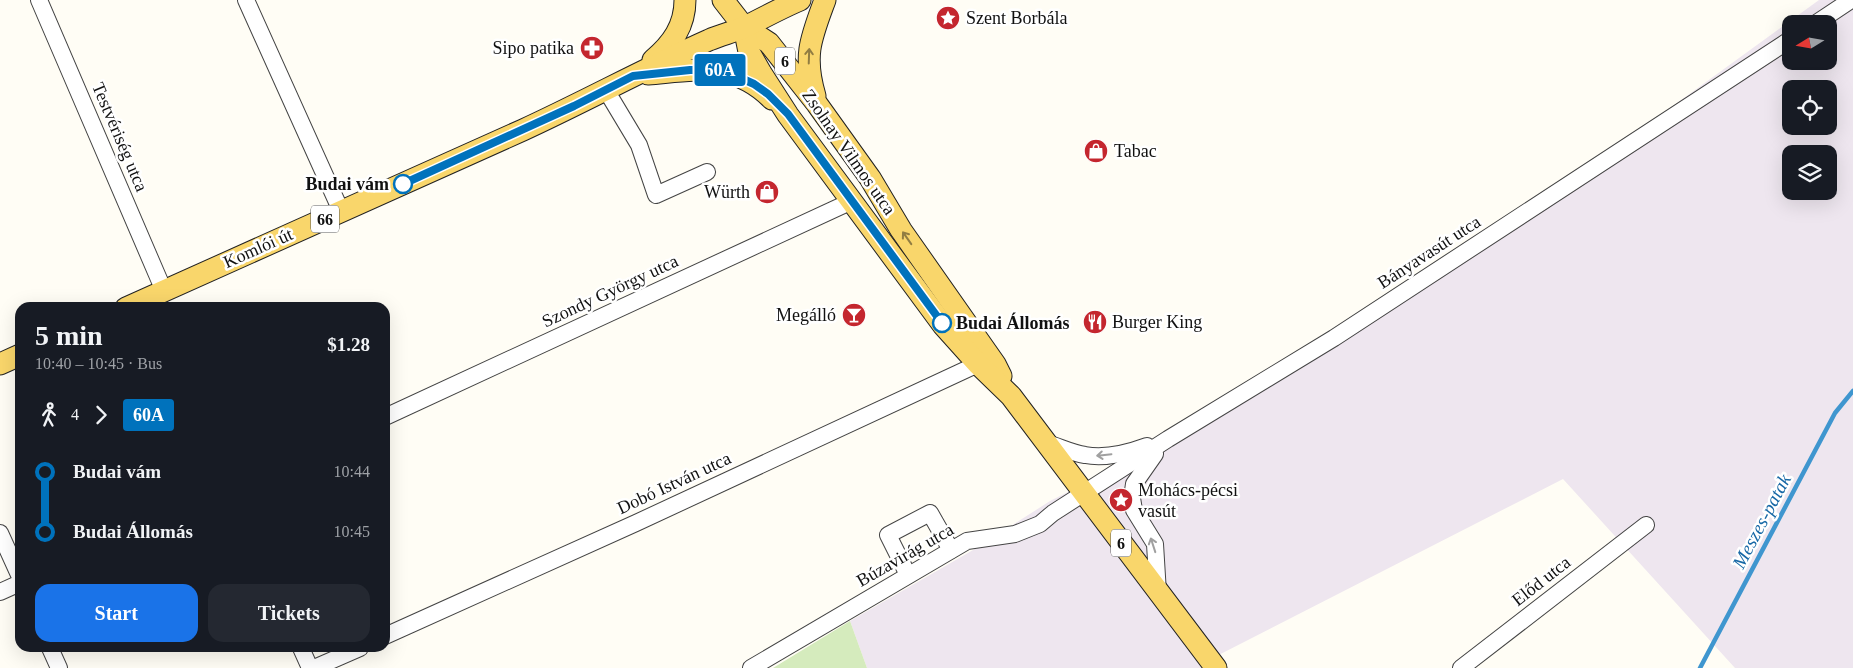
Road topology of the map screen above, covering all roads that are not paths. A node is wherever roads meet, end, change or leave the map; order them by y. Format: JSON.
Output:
{"nodes":[{"id":1,"x":39,"y":0,"type":"edge"},
{"id":2,"x":246,"y":0,"type":"edge"},
{"id":3,"x":685,"y":0,"type":"edge"},
{"id":4,"x":723,"y":0,"type":"edge"},
{"id":5,"x":800,"y":0,"type":"edge"},
{"id":6,"x":825,"y":0,"type":"edge"},
{"id":7,"x":1852,"y":0,"type":"edge"},
{"id":8,"x":1829,"y":15,"type":"edge"},
{"id":9,"x":744,"y":27,"type":"junction"},
{"id":10,"x":1782,"y":45,"type":"edge"},
{"id":11,"x":633,"y":76,"type":"junction"},
{"id":12,"x":606,"y":90,"type":"junction"},
{"id":13,"x":817,"y":104,"type":"junction"},
{"id":14,"x":788,"y":114,"type":"junction"},
{"id":15,"x":707,"y":172,"type":"dead end"},
{"id":16,"x":852,"y":201,"type":"junction"},
{"id":17,"x":341,"y":211,"type":"junction"},
{"id":18,"x":153,"y":299,"type":"edge"},
{"id":19,"x":15,"y":357,"type":"edge"},
{"id":20,"x":0,"y":364,"type":"edge"},
{"id":21,"x":978,"y":364,"type":"junction"},
{"id":22,"x":1011,"y":396,"type":"junction"},
{"id":23,"x":390,"y":415,"type":"edge"},
{"id":24,"x":1168,"y":439,"type":"junction"},
{"id":25,"x":1047,"y":442,"type":"junction"},
{"id":26,"x":1084,"y":494,"type":"junction"},
{"id":27,"x":1646,"y":525,"type":"dead end"},
{"id":28,"x":0,"y":533,"type":"edge"},
{"id":29,"x":950,"y":550,"type":"junction"},
{"id":30,"x":15,"y":566,"type":"edge"},
{"id":31,"x":908,"y":575,"type":"junction"},
{"id":32,"x":15,"y":585,"type":"edge"},
{"id":33,"x":0,"y":592,"type":"edge"},
{"id":34,"x":1158,"y":593,"type":"junction"},
{"id":35,"x":390,"y":634,"type":"edge"},
{"id":36,"x":52,"y":652,"type":"edge"},
{"id":37,"x":303,"y":652,"type":"edge"},
{"id":38,"x":351,"y":652,"type":"edge"},
{"id":39,"x":59,"y":668,"type":"edge"},
{"id":40,"x":310,"y":668,"type":"edge"},
{"id":41,"x":314,"y":668,"type":"edge"},
{"id":42,"x":751,"y":668,"type":"edge"},
{"id":43,"x":1216,"y":668,"type":"edge"},
{"id":44,"x":1461,"y":668,"type":"edge"}],
"edges":[{"from":1,"to":18,"type":"street","name":"Testvériség utca"},
{"from":2,"to":17,"type":"street"},
{"from":3,"to":11,"type":"main road"},
{"from":4,"to":9,"type":"main road","number":"6"},
{"from":5,"to":9,"type":"main road","name":"Komlói út"},
{"from":13,"to":6,"type":"main road","one_way":true},
{"from":7,"to":8,"type":"street"},
{"from":9,"to":11,"type":"main road","name":"Komlói út","number":"66"},
{"from":9,"to":13,"type":"main road","name":"Zsolnay Vilmos utca","number":"6"},
{"from":9,"to":14,"type":"main road","name":"Zsolnay Vilmos utca","number":"6"},
{"from":10,"to":24,"type":"street","name":"Bányavasút utca"},
{"from":11,"to":12,"type":"main road","name":"Komlói út","number":"66"},
{"from":11,"to":14,"type":"main road"},
{"from":12,"to":15,"type":"street"},
{"from":12,"to":17,"type":"main road","name":"Komlói út","number":"66"},
{"from":22,"to":13,"type":"main road","name":"Zsolnay Vilmos utca","number":"6","one_way":true},
{"from":14,"to":16,"type":"main road","name":"Zsolnay Vilmos utca","number":"6"},
{"from":16,"to":21,"type":"main road","name":"Zsolnay Vilmos utca","number":"6"},
{"from":16,"to":23,"type":"street","name":"Szondy György utca"},
{"from":17,"to":18,"type":"main road","name":"Komlói út","number":"66"},
{"from":19,"to":20,"type":"main road"},
{"from":21,"to":22,"type":"main road","name":"Zsolnay Vilmos utca","number":"6"},
{"from":21,"to":35,"type":"street","name":"Dobó István utca"},
{"from":22,"to":25,"type":"main road","name":"Zsolnay Vilmos utca","number":"6"},
{"from":24,"to":25,"type":"street","one_way":true},
{"from":24,"to":26,"type":"street","name":"Bányavasút utca"},
{"from":34,"to":24,"type":"street","one_way":true},
{"from":25,"to":26,"type":"main road","name":"Zsolnay Vilmos utca","number":"6"},
{"from":26,"to":29,"type":"street","name":"Búzavirág utca"},
{"from":26,"to":34,"type":"main road","name":"Zsolnay Vilmos utca","number":"6"},
{"from":27,"to":44,"type":"street","name":"Előd utca"},
{"from":28,"to":30,"type":"street"},
{"from":29,"to":31,"type":"street","name":"Búzavirág utca"},
{"from":29,"to":31,"type":"street"},
{"from":31,"to":42,"type":"street","name":"Búzavirág utca"},
{"from":32,"to":33,"type":"street"},
{"from":34,"to":43,"type":"main road","name":"Zsolnay Vilmos utca","number":"6"},
{"from":36,"to":39,"type":"street"},
{"from":37,"to":40,"type":"street"},
{"from":38,"to":41,"type":"street"}]}
